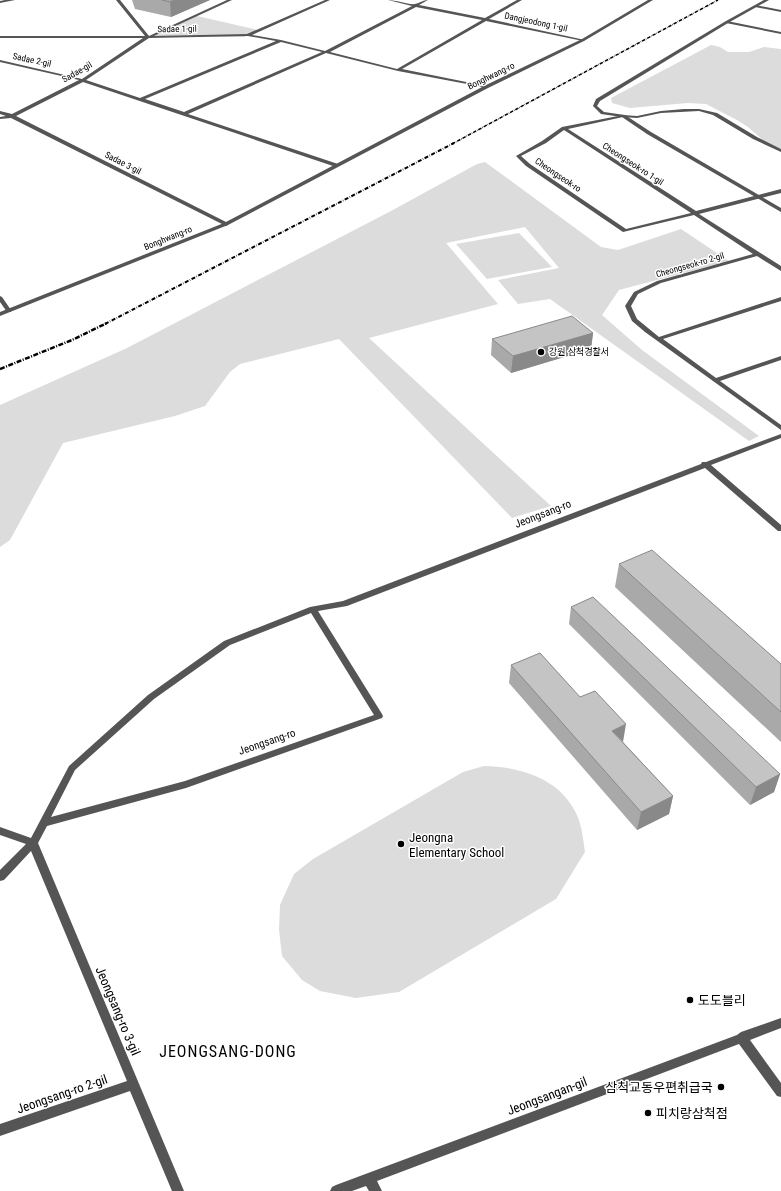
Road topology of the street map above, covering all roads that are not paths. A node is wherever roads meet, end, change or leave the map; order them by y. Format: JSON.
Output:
{"nodes":[{"id":1,"x":13,"y":0,"type":"edge"},
{"id":2,"x":118,"y":0,"type":"edge"},
{"id":3,"x":230,"y":0,"type":"edge"},
{"id":4,"x":328,"y":0,"type":"edge"},
{"id":5,"x":390,"y":0,"type":"edge"},
{"id":6,"x":426,"y":0,"type":"edge"},
{"id":7,"x":520,"y":0,"type":"edge"},
{"id":8,"x":651,"y":0,"type":"edge"},
{"id":9,"x":767,"y":0,"type":"edge"},
{"id":10,"x":0,"y":2,"type":"edge"},
{"id":11,"x":416,"y":5,"type":"junction"},
{"id":12,"x":756,"y":6,"type":"junction"},
{"id":13,"x":781,"y":11,"type":"edge"},
{"id":14,"x":485,"y":19,"type":"junction"},
{"id":15,"x":727,"y":22,"type":"junction"},
{"id":16,"x":781,"y":33,"type":"edge"},
{"id":17,"x":248,"y":35,"type":"junction"},
{"id":18,"x":0,"y":37,"type":"edge"},
{"id":19,"x":148,"y":37,"type":"junction"},
{"id":20,"x":583,"y":40,"type":"junction"},
{"id":21,"x":281,"y":41,"type":"junction"},
{"id":22,"x":324,"y":53,"type":"junction"},
{"id":23,"x":0,"y":61,"type":"edge"},
{"id":24,"x":398,"y":70,"type":"junction"},
{"id":25,"x":83,"y":80,"type":"junction"},
{"id":26,"x":486,"y":87,"type":"junction"},
{"id":27,"x":141,"y":99,"type":"junction"},
{"id":28,"x":0,"y":112,"type":"edge"},
{"id":29,"x":184,"y":114,"type":"junction"},
{"id":30,"x":12,"y":116,"type":"junction"},
{"id":31,"x":624,"y":116,"type":"junction"},
{"id":32,"x":0,"y":118,"type":"edge"},
{"id":33,"x":564,"y":128,"type":"junction"},
{"id":34,"x":781,"y":151,"type":"edge"},
{"id":35,"x":336,"y":166,"type":"junction"},
{"id":36,"x":781,"y":191,"type":"edge"},
{"id":37,"x":758,"y":197,"type":"junction"},
{"id":38,"x":781,"y":210,"type":"edge"},
{"id":39,"x":693,"y":213,"type":"junction"},
{"id":40,"x":226,"y":224,"type":"junction"},
{"id":41,"x":758,"y":254,"type":"junction"},
{"id":42,"x":781,"y":269,"type":"edge"},
{"id":43,"x":0,"y":298,"type":"edge"},
{"id":44,"x":781,"y":299,"type":"edge"},
{"id":45,"x":9,"y":311,"type":"junction"},
{"id":46,"x":0,"y":314,"type":"edge"},
{"id":47,"x":658,"y":339,"type":"junction"},
{"id":48,"x":781,"y":358,"type":"edge"},
{"id":49,"x":715,"y":380,"type":"junction"},
{"id":50,"x":781,"y":428,"type":"edge"},
{"id":51,"x":781,"y":436,"type":"edge"},
{"id":52,"x":705,"y":464,"type":"junction"},
{"id":53,"x":781,"y":529,"type":"edge"},
{"id":54,"x":313,"y":609,"type":"junction"},
{"id":55,"x":42,"y":823,"type":"junction"},
{"id":56,"x":0,"y":831,"type":"edge"},
{"id":57,"x":33,"y":843,"type":"junction"},
{"id":58,"x":0,"y":877,"type":"edge"},
{"id":59,"x":781,"y":1023,"type":"edge"},
{"id":60,"x":741,"y":1037,"type":"junction"},
{"id":61,"x":134,"y":1084,"type":"junction"},
{"id":62,"x":781,"y":1092,"type":"edge"},
{"id":63,"x":0,"y":1130,"type":"edge"},
{"id":64,"x":368,"y":1179,"type":"junction"},
{"id":65,"x":178,"y":1191,"type":"edge"},
{"id":66,"x":336,"y":1191,"type":"edge"},
{"id":67,"x":376,"y":1191,"type":"edge"}],
"edges":[{"from":1,"to":10,"type":"street"},
{"from":2,"to":19,"type":"street"},
{"from":3,"to":19,"type":"street","name":"Sadae 1-gil"},
{"from":4,"to":17,"type":"street","name":"Sadae 1-gil"},
{"from":5,"to":11,"type":"street","name":"Dangjeodong 1-gil"},
{"from":6,"to":11,"type":"street"},
{"from":7,"to":14,"type":"street","name":"Dangjeodong 1-gil"},
{"from":8,"to":20,"type":"street","name":"Bonghwang-ro"},
{"from":9,"to":12,"type":"street","name":"Cheongseok-ro"},
{"from":11,"to":14,"type":"street","name":"Dangjeodong 1-gil"},
{"from":11,"to":22,"type":"street"},
{"from":12,"to":13,"type":"street"},
{"from":12,"to":15,"type":"street","name":"Cheongseok-ro"},
{"from":14,"to":20,"type":"street","name":"Dangjeodong 1-gil"},
{"from":14,"to":24,"type":"street"},
{"from":15,"to":16,"type":"street"},
{"from":15,"to":31,"type":"street","name":"Cheongseok-ro"},
{"from":17,"to":19,"type":"street","name":"Sadae 1-gil"},
{"from":17,"to":21,"type":"street","name":"Sadae 1-gil"},
{"from":18,"to":19,"type":"street"},
{"from":19,"to":25,"type":"street","name":"Sadae-gil"},
{"from":20,"to":26,"type":"street","name":"Bonghwang-ro"},
{"from":21,"to":22,"type":"street","name":"Sadae 1-gil"},
{"from":21,"to":27,"type":"street"},
{"from":22,"to":24,"type":"street","name":"Sadae 1-gil"},
{"from":22,"to":29,"type":"street"},
{"from":23,"to":25,"type":"street","name":"Sadae 2-gil"},
{"from":24,"to":26,"type":"street","name":"Sadae 1-gil"},
{"from":25,"to":27,"type":"street"},
{"from":25,"to":30,"type":"street","name":"Sadae-gil"},
{"from":26,"to":35,"type":"street","name":"Bonghwang-ro"},
{"from":27,"to":29,"type":"street"},
{"from":28,"to":30,"type":"street"},
{"from":29,"to":35,"type":"street"},
{"from":30,"to":32,"type":"street","name":"Sadae-gil"},
{"from":30,"to":40,"type":"street","name":"Sadae 3-gil"},
{"from":31,"to":33,"type":"street","name":"Cheongseok-ro"},
{"from":31,"to":34,"type":"street","name":"Cheongseok-ro"},
{"from":31,"to":37,"type":"street","name":"Cheongseok-ro"},
{"from":33,"to":39,"type":"street","name":"Cheongseok-ro 1-gil"},
{"from":33,"to":39,"type":"street","name":"Cheongseok-ro"},
{"from":35,"to":40,"type":"street","name":"Bonghwang-ro"},
{"from":36,"to":37,"type":"street"},
{"from":37,"to":38,"type":"street","name":"Cheongseok-ro"},
{"from":37,"to":39,"type":"street"},
{"from":39,"to":41,"type":"street","name":"Cheongseok-ro 1-gil"},
{"from":40,"to":45,"type":"street","name":"Bonghwang-ro"},
{"from":41,"to":42,"type":"street"},
{"from":41,"to":47,"type":"street","name":"Cheongseok-ro 2-gil"},
{"from":43,"to":45,"type":"street"},
{"from":44,"to":47,"type":"street"},
{"from":45,"to":46,"type":"street","name":"Bonghwang-ro"},
{"from":47,"to":49,"type":"street","name":"Cheongseok-ro 2-gil"},
{"from":48,"to":49,"type":"street"},
{"from":49,"to":50,"type":"street","name":"Cheongseok-ro 2-gil"},
{"from":51,"to":52,"type":"street","name":"Jeongsang-ro"},
{"from":52,"to":53,"type":"street"},
{"from":52,"to":54,"type":"street","name":"Jeongsang-ro"},
{"from":54,"to":55,"type":"street","name":"Jeongsang-ro"},
{"from":54,"to":55,"type":"street","name":"Jeongsang-ro"},
{"from":55,"to":57,"type":"street","name":"Jeongsang-ro"},
{"from":56,"to":57,"type":"street"},
{"from":57,"to":58,"type":"street","name":"Jeongsang-ro"},
{"from":57,"to":61,"type":"street","name":"Jeongsang-ro 3-gil"},
{"from":59,"to":60,"type":"street","name":"Jeongsangan-gil"},
{"from":60,"to":62,"type":"street"},
{"from":60,"to":64,"type":"street","name":"Jeongsangan-gil"},
{"from":61,"to":63,"type":"street","name":"Jeongsang-ro 2-gil"},
{"from":61,"to":65,"type":"street","name":"Jeongsang-ro 3-gil"},
{"from":64,"to":66,"type":"street","name":"Jeongsangan-gil"},
{"from":64,"to":67,"type":"street"}]}
